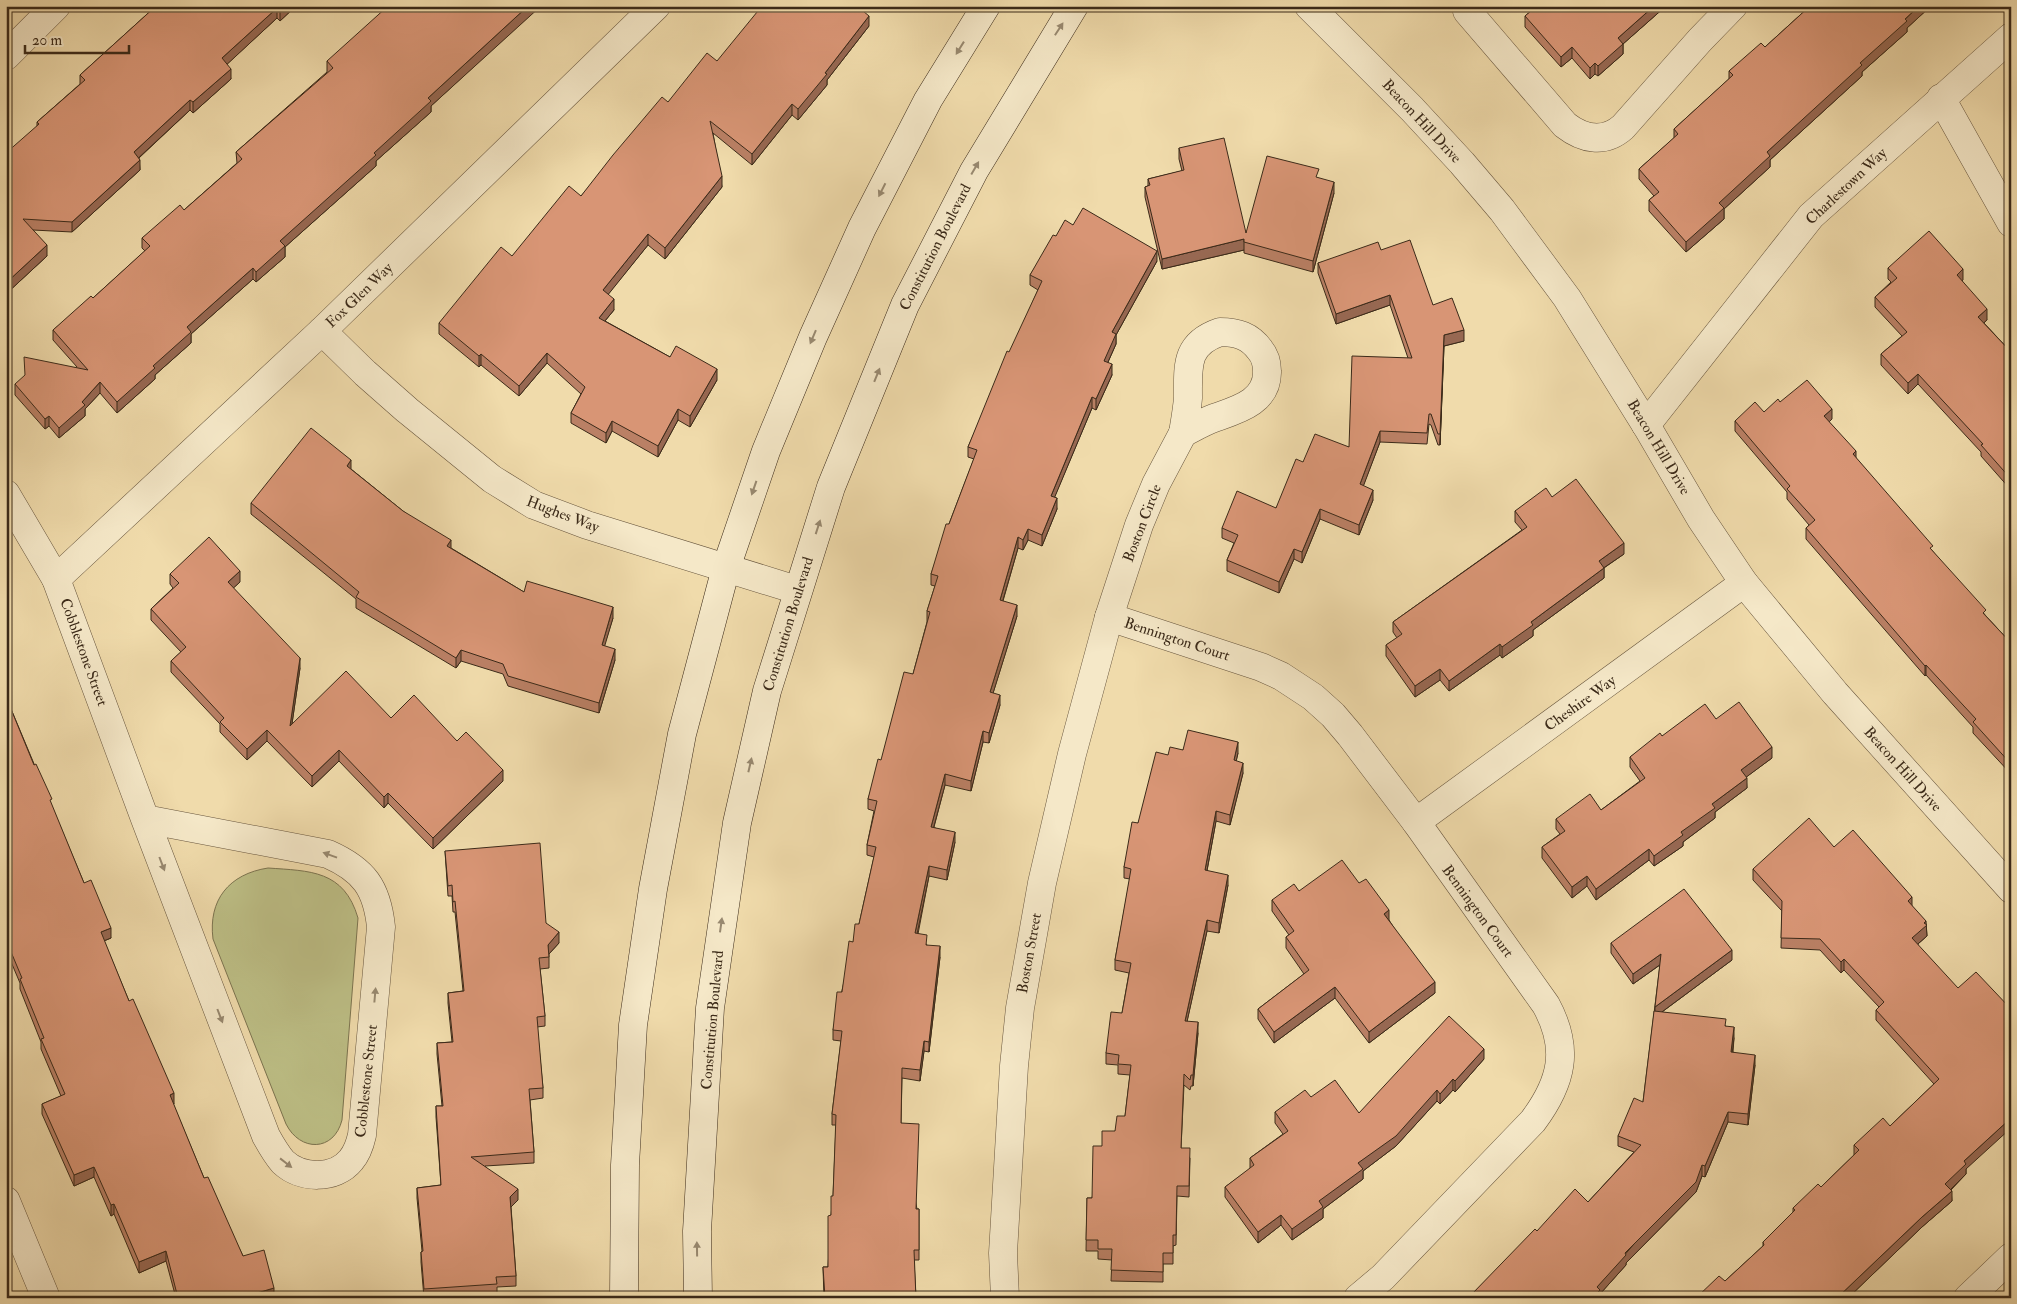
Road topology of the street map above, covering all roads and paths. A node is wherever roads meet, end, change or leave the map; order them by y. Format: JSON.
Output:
{"nodes":[{"id":1,"x":56,"y":6,"type":"edge"},
{"id":2,"x":656,"y":6,"type":"edge"},
{"id":3,"x":986,"y":6,"type":"edge"},
{"id":4,"x":1074,"y":6,"type":"edge"},
{"id":5,"x":1309,"y":6,"type":"edge"},
{"id":6,"x":1466,"y":6,"type":"edge"},
{"id":7,"x":1733,"y":6,"type":"edge"},
{"id":8,"x":2011,"y":37,"type":"edge"},
{"id":9,"x":6,"y":56,"type":"edge"},
{"id":10,"x":1941,"y":98,"type":"junction"},
{"id":11,"x":2011,"y":223,"type":"edge"},
{"id":12,"x":322,"y":330,"type":"junction"},
{"id":13,"x":1646,"y":425,"type":"junction"},
{"id":14,"x":1183,"y":433,"type":"dead end"},
{"id":15,"x":6,"y":494,"type":"edge"},
{"id":16,"x":726,"y":568,"type":"junction"},
{"id":17,"x":56,"y":578,"type":"junction"},
{"id":18,"x":1744,"y":583,"type":"junction"},
{"id":19,"x":798,"y":590,"type":"junction"},
{"id":20,"x":1109,"y":617,"type":"junction"},
{"id":21,"x":145,"y":819,"type":"junction"},
{"id":22,"x":1416,"y":822,"type":"junction"},
{"id":23,"x":2011,"y":889,"type":"edge"},
{"id":24,"x":6,"y":1201,"type":"edge"},
{"id":25,"x":2011,"y":1257,"type":"edge"},
{"id":26,"x":46,"y":1298,"type":"edge"},
{"id":27,"x":624,"y":1298,"type":"edge"},
{"id":28,"x":698,"y":1298,"type":"edge"},
{"id":29,"x":1005,"y":1298,"type":"edge"},
{"id":30,"x":1358,"y":1298,"type":"edge"},
{"id":31,"x":1968,"y":1298,"type":"edge"}],
"edges":[{"from":1,"to":9,"type":"street"},
{"from":2,"to":12,"type":"street","name":"Fox Glen Way"},
{"from":3,"to":16,"type":"street","one_way":true},
{"from":19,"to":4,"type":"street","name":"Constitution Boulevard","one_way":true},
{"from":5,"to":13,"type":"street","name":"Beacon Hill Drive"},
{"from":6,"to":7,"type":"street"},
{"from":8,"to":10,"type":"street","name":"Charlestown Way"},
{"from":10,"to":11,"type":"street"},
{"from":10,"to":13,"type":"street","name":"Charlestown Way"},
{"from":12,"to":16,"type":"street","name":"Hughes Way"},
{"from":12,"to":17,"type":"street","name":"Fox Glen Way"},
{"from":13,"to":18,"type":"street","name":"Beacon Hill Drive"},
{"from":14,"to":20,"type":"street","name":"Boston Circle"},
{"from":15,"to":17,"type":"street","name":"Cobblestone Street"},
{"from":16,"to":19,"type":"street","name":"Hughes Way"},
{"from":16,"to":27,"type":"street"},
{"from":17,"to":21,"type":"street","name":"Cobblestone Street"},
{"from":18,"to":22,"type":"street","name":"Cheshire Way"},
{"from":18,"to":23,"type":"street","name":"Beacon Hill Drive"},
{"from":28,"to":19,"type":"street","name":"Constitution Boulevard","one_way":true},
{"from":20,"to":22,"type":"street","name":"Bennington Court"},
{"from":20,"to":29,"type":"street","name":"Boston Street"},
{"from":21,"to":21,"type":"street","name":"Cobblestone Street","one_way":true},
{"from":22,"to":30,"type":"street","name":"Bennington Court"},
{"from":24,"to":26,"type":"street"},
{"from":25,"to":31,"type":"street"}]}
